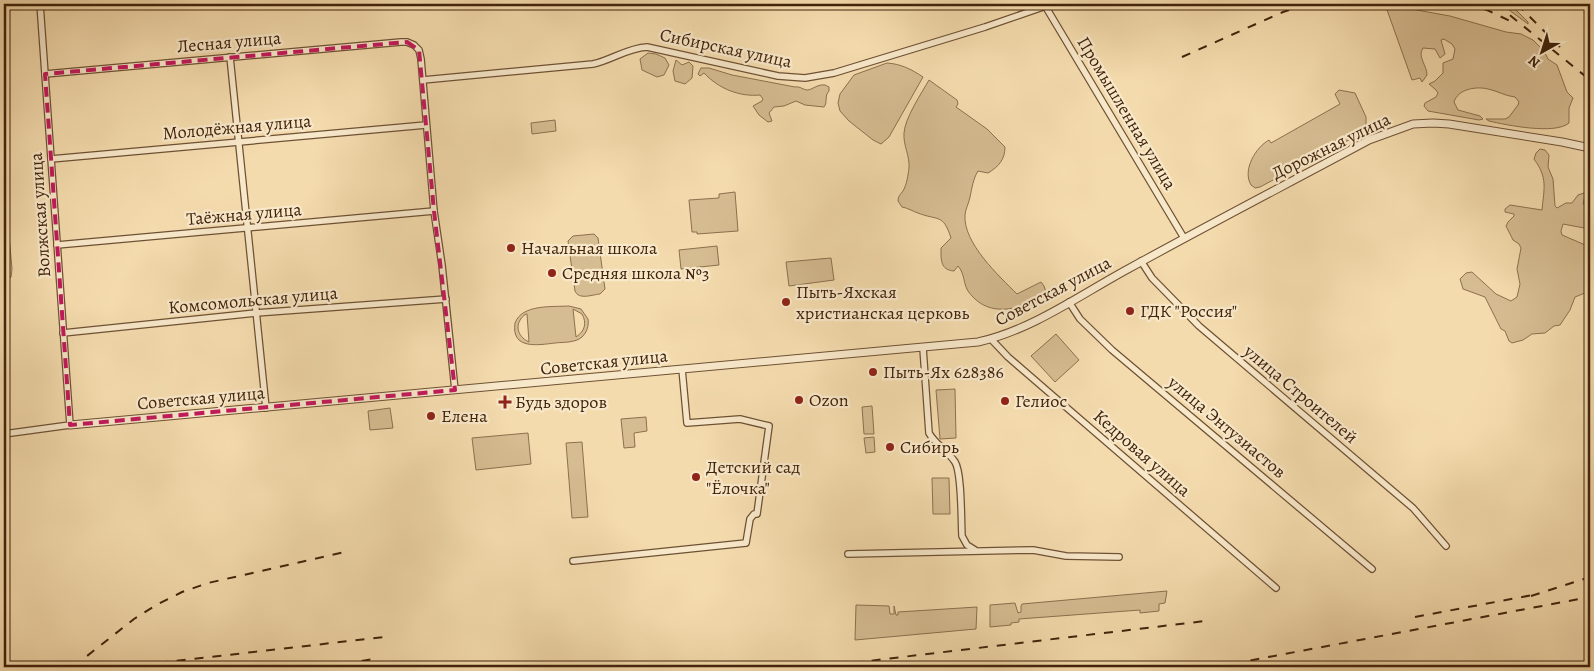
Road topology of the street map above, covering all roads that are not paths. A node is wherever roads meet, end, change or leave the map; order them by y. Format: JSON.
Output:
{"nodes":[{"id":1,"x":40,"y":4,"type":"edge"},
{"id":2,"x":1045,"y":5,"type":"edge"},
{"id":3,"x":230,"y":57,"type":"junction"},
{"id":4,"x":45,"y":74,"type":"junction"},
{"id":5,"x":424,"y":80,"type":"junction"},
{"id":6,"x":426,"y":125,"type":"junction"},
{"id":7,"x":239,"y":142,"type":"junction"},
{"id":8,"x":1590,"y":148,"type":"edge"},
{"id":9,"x":51,"y":159,"type":"junction"},
{"id":10,"x":434,"y":211,"type":"junction"},
{"id":11,"x":248,"y":229,"type":"junction"},
{"id":12,"x":1184,"y":238,"type":"junction"},
{"id":13,"x":57,"y":246,"type":"junction"},
{"id":14,"x":1141,"y":261,"type":"junction"},
{"id":15,"x":446,"y":299,"type":"junction"},
{"id":16,"x":1069,"y":302,"type":"junction"},
{"id":17,"x":256,"y":313,"type":"junction"},
{"id":18,"x":63,"y":333,"type":"junction"},
{"id":19,"x":991,"y":339,"type":"junction"},
{"id":20,"x":923,"y":348,"type":"junction"},
{"id":21,"x":682,"y":369,"type":"junction"},
{"id":22,"x":455,"y":390,"type":"junction"},
{"id":23,"x":266,"y":408,"type":"junction"},
{"id":24,"x":70,"y":425,"type":"junction"},
{"id":25,"x":4,"y":434,"type":"edge"},
{"id":26,"x":1446,"y":546,"type":"dead end"},
{"id":27,"x":977,"y":551,"type":"junction"},
{"id":28,"x":848,"y":554,"type":"dead end"},
{"id":29,"x":1119,"y":557,"type":"dead end"},
{"id":30,"x":573,"y":561,"type":"dead end"},
{"id":31,"x":1372,"y":569,"type":"dead end"},
{"id":32,"x":1276,"y":588,"type":"dead end"}],
"edges":[{"from":1,"to":4,"type":"street","name":"Волжская улица"},
{"from":2,"to":5,"type":"street","name":"Сибирская улица"},
{"from":2,"to":12,"type":"street","name":"Промышленная улица"},
{"from":3,"to":4,"type":"street","name":"Лесная улица"},
{"from":3,"to":5,"type":"street","name":"Лесная улица"},
{"from":3,"to":7,"type":"street"},
{"from":4,"to":9,"type":"street","name":"Волжская улица"},
{"from":5,"to":6,"type":"street"},
{"from":6,"to":7,"type":"street","name":"Молодёжная улица"},
{"from":6,"to":10,"type":"street"},
{"from":7,"to":9,"type":"street","name":"Молодёжная улица"},
{"from":7,"to":11,"type":"street"},
{"from":8,"to":12,"type":"street","name":"Дорожная улица"},
{"from":9,"to":13,"type":"street","name":"Волжская улица"},
{"from":10,"to":11,"type":"street","name":"Таёжная улица"},
{"from":10,"to":15,"type":"street"},
{"from":11,"to":13,"type":"street","name":"Таёжная улица"},
{"from":11,"to":17,"type":"street"},
{"from":12,"to":14,"type":"street","name":"Советская улица"},
{"from":13,"to":18,"type":"street","name":"Волжская улица"},
{"from":14,"to":16,"type":"street","name":"Советская улица"},
{"from":14,"to":26,"type":"street","name":"улица Строителей"},
{"from":15,"to":17,"type":"street","name":"Комсомольская улица"},
{"from":15,"to":22,"type":"street"},
{"from":16,"to":19,"type":"street","name":"Советская улица"},
{"from":16,"to":31,"type":"street","name":"улица Энтузиастов"},
{"from":17,"to":18,"type":"street","name":"Комсомольская улица"},
{"from":17,"to":23,"type":"street"},
{"from":18,"to":24,"type":"street","name":"Волжская улица"},
{"from":19,"to":20,"type":"street","name":"Советская улица"},
{"from":19,"to":32,"type":"street","name":"Кедровая улица"},
{"from":20,"to":21,"type":"street","name":"Советская улица"},
{"from":20,"to":27,"type":"street"},
{"from":21,"to":22,"type":"street","name":"Советская улица"},
{"from":21,"to":30,"type":"street"},
{"from":22,"to":23,"type":"street","name":"Советская улица"},
{"from":23,"to":24,"type":"street","name":"Советская улица"},
{"from":24,"to":25,"type":"street","name":"Советская улица"},
{"from":27,"to":28,"type":"street"},
{"from":27,"to":29,"type":"street"}]}
